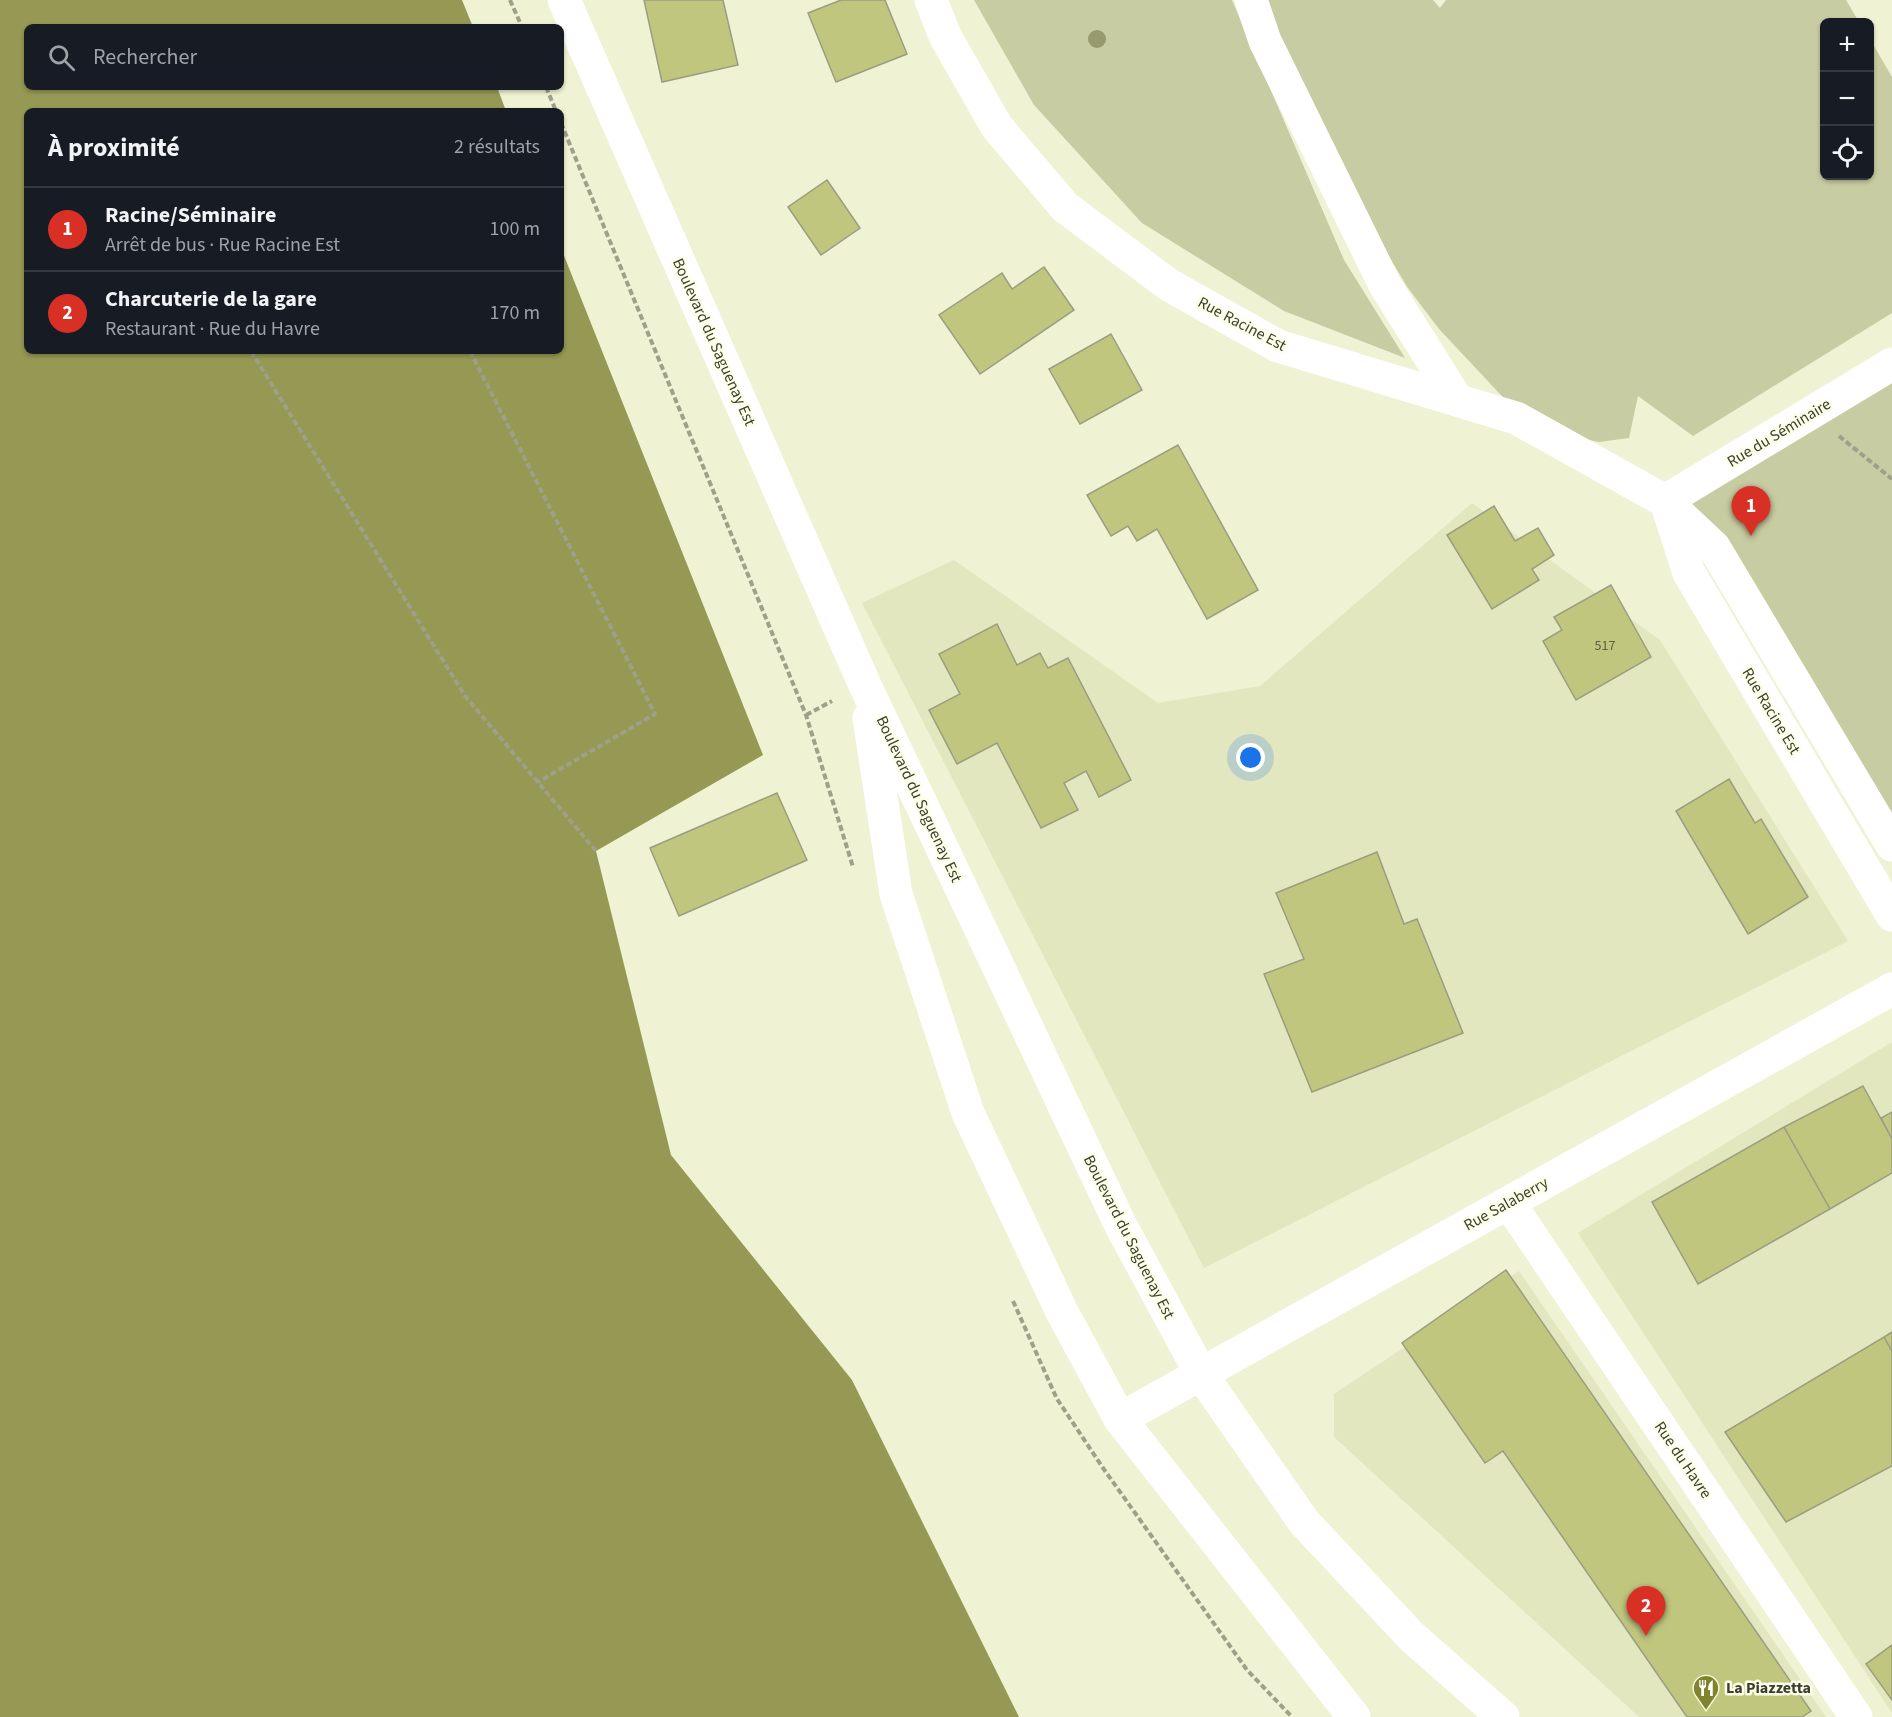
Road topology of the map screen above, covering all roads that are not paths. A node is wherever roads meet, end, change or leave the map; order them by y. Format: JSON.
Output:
{"nodes":[{"id":1,"x":564,"y":0,"type":"edge"},
{"id":2,"x":931,"y":0,"type":"edge"},
{"id":3,"x":1251,"y":0,"type":"edge"},
{"id":4,"x":1892,"y":364,"type":"edge"},
{"id":5,"x":1457,"y":400,"type":"junction"},
{"id":6,"x":1665,"y":501,"type":"junction"},
{"id":7,"x":864,"y":684,"type":"junction"},
{"id":8,"x":1892,"y":845,"type":"edge"},
{"id":9,"x":1892,"y":915,"type":"edge"},
{"id":10,"x":1892,"y":989,"type":"edge"},
{"id":11,"x":1509,"y":1203,"type":"junction"},
{"id":12,"x":1201,"y":1374,"type":"junction"},
{"id":13,"x":1120,"y":1419,"type":"junction"},
{"id":14,"x":1354,"y":1717,"type":"edge"},
{"id":15,"x":1503,"y":1717,"type":"edge"},
{"id":16,"x":1856,"y":1717,"type":"edge"}],
"edges":[{"from":1,"to":7,"type":"street","name":"Boulevard du Saguenay Est"},
{"from":2,"to":5,"type":"street","name":"Rue Racine Est"},
{"from":3,"to":5,"type":"street"},
{"from":4,"to":6,"type":"street","name":"Rue du Séminaire"},
{"from":5,"to":6,"type":"street","name":"Rue Racine Est"},
{"from":6,"to":8,"type":"street","name":"Rue Racine Est"},
{"from":6,"to":9,"type":"street","name":"Rue Racine Est"},
{"from":7,"to":12,"type":"street","name":"Boulevard du Saguenay Est"},
{"from":7,"to":13,"type":"street","name":"Boulevard du Saguenay Est"},
{"from":10,"to":11,"type":"street","name":"Rue Salaberry"},
{"from":11,"to":12,"type":"street","name":"Rue Salaberry"},
{"from":11,"to":16,"type":"street","name":"Rue du Havre"},
{"from":12,"to":13,"type":"street","name":"Rue Salaberry"},
{"from":12,"to":15,"type":"street","name":"Boulevard du Saguenay Est"},
{"from":13,"to":14,"type":"street","name":"Boulevard du Saguenay Est"}]}
